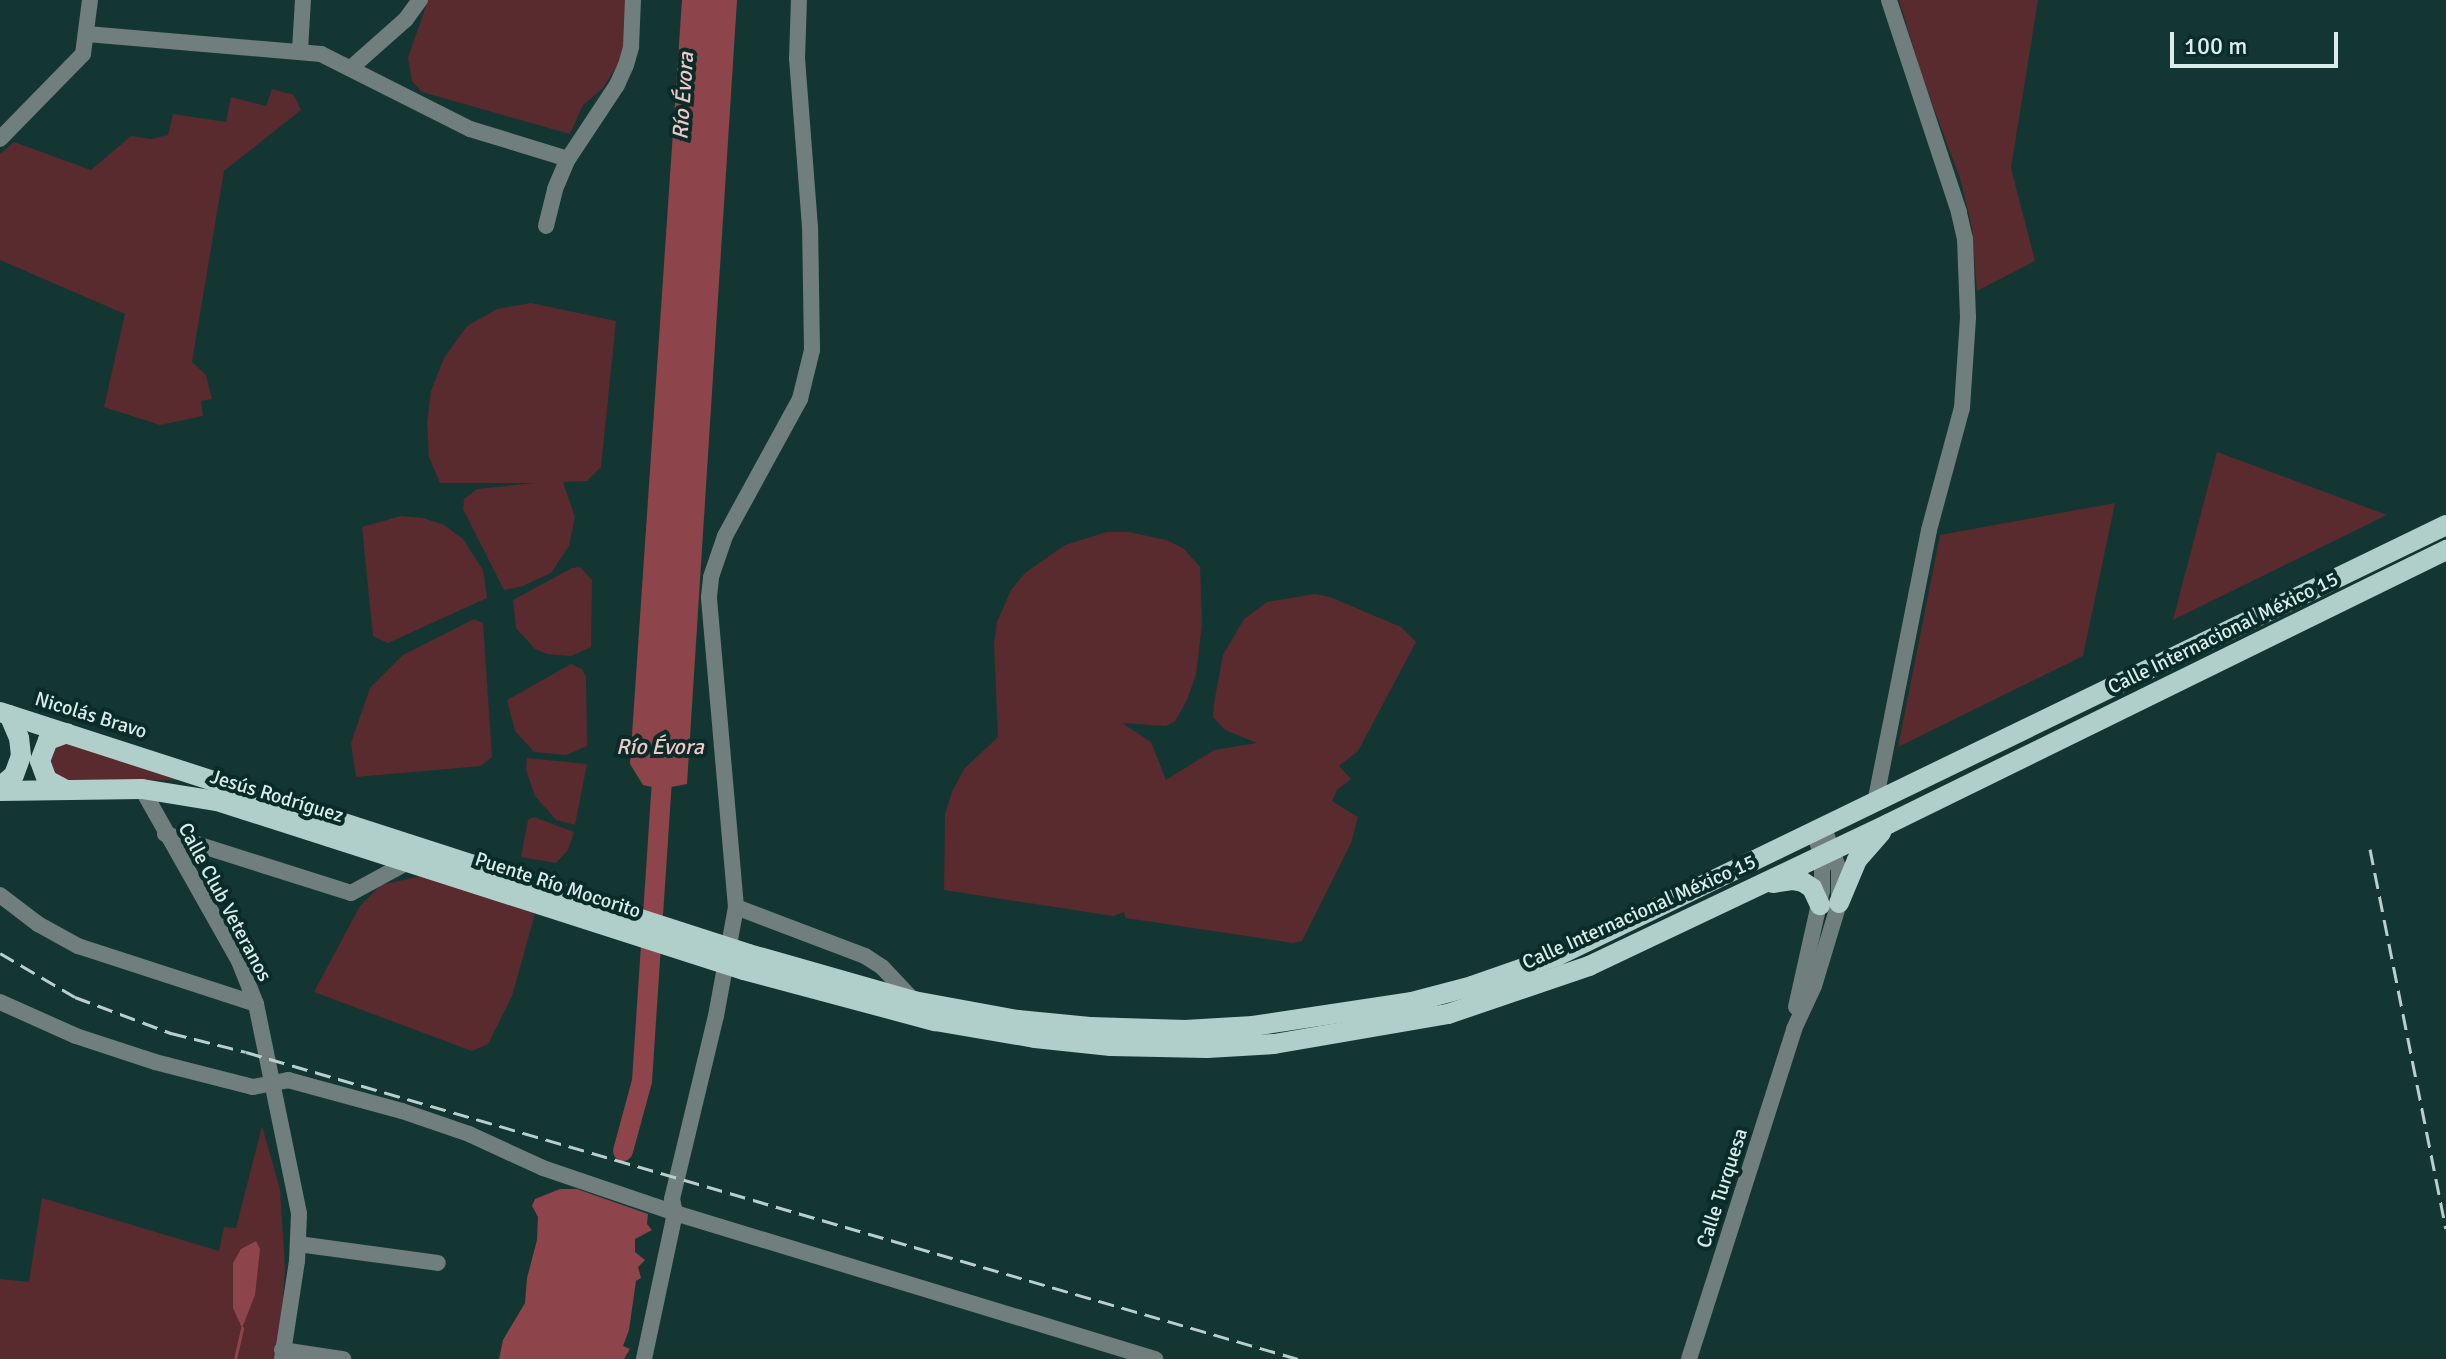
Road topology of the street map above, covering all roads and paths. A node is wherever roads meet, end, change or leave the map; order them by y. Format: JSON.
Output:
{"nodes":[{"id":1,"x":90,"y":0,"type":"edge"},
{"id":2,"x":303,"y":0,"type":"edge"},
{"id":3,"x":420,"y":0,"type":"edge"},
{"id":4,"x":633,"y":0,"type":"edge"},
{"id":5,"x":799,"y":0,"type":"edge"},
{"id":6,"x":1889,"y":0,"type":"edge"},
{"id":7,"x":87,"y":34,"type":"junction"},
{"id":8,"x":300,"y":50,"type":"junction"},
{"id":9,"x":352,"y":67,"type":"junction"},
{"id":10,"x":0,"y":139,"type":"edge"},
{"id":11,"x":568,"y":159,"type":"junction"},
{"id":12,"x":546,"y":226,"type":"dead end"},
{"id":13,"x":2446,"y":525,"type":"edge"},
{"id":14,"x":2446,"y":550,"type":"edge"},
{"id":15,"x":5,"y":713,"type":"edge"},
{"id":16,"x":67,"y":733,"type":"junction"},
{"id":17,"x":0,"y":789,"type":"edge"},
{"id":18,"x":142,"y":789,"type":"junction"},
{"id":19,"x":66,"y":790,"type":"junction"},
{"id":20,"x":1875,"y":803,"type":"junction"},
{"id":21,"x":1888,"y":824,"type":"junction"},
{"id":22,"x":1819,"y":830,"type":"junction"},
{"id":23,"x":165,"y":834,"type":"junction"},
{"id":24,"x":360,"y":838,"type":"junction"},
{"id":25,"x":1828,"y":853,"type":"junction"},
{"id":26,"x":408,"y":862,"type":"junction"},
{"id":27,"x":1754,"y":888,"type":"junction"},
{"id":28,"x":0,"y":895,"type":"edge"},
{"id":29,"x":1829,"y":904,"type":"junction"},
{"id":30,"x":736,"y":907,"type":"junction"},
{"id":31,"x":746,"y":962,"type":"junction"},
{"id":32,"x":914,"y":1001,"type":"junction"},
{"id":33,"x":0,"y":1002,"type":"edge"},
{"id":34,"x":256,"y":1004,"type":"junction"},
{"id":35,"x":270,"y":1084,"type":"junction"},
{"id":36,"x":675,"y":1213,"type":"junction"},
{"id":37,"x":298,"y":1244,"type":"junction"},
{"id":38,"x":438,"y":1263,"type":"dead end"},
{"id":39,"x":282,"y":1354,"type":"edge"},
{"id":40,"x":343,"y":1359,"type":"edge"},
{"id":41,"x":644,"y":1359,"type":"edge"},
{"id":42,"x":1155,"y":1359,"type":"edge"},
{"id":43,"x":1689,"y":1359,"type":"edge"}],
"edges":[{"from":1,"to":7,"type":"street"},
{"from":2,"to":8,"type":"street"},
{"from":3,"to":9,"type":"street"},
{"from":4,"to":11,"type":"street"},
{"from":5,"to":30,"type":"street"},
{"from":6,"to":20,"type":"street"},
{"from":7,"to":8,"type":"street"},
{"from":7,"to":10,"type":"street"},
{"from":8,"to":9,"type":"street"},
{"from":9,"to":11,"type":"street"},
{"from":11,"to":12,"type":"street"},
{"from":13,"to":20,"type":"main road","name":"Calle Internacional México 15"},
{"from":14,"to":21,"type":"main road","name":"Calle Internacional México 15"},
{"from":15,"to":16,"type":"main road","name":"Nicolás Bravo"},
{"from":15,"to":17,"type":"main road"},
{"from":16,"to":19,"type":"main road"},
{"from":16,"to":24,"type":"main road","name":"Nicolás Bravo"},
{"from":17,"to":19,"type":"main road","name":"Jesús Rodríguez"},
{"from":18,"to":19,"type":"main road","name":"Jesús Rodríguez"},
{"from":18,"to":23,"type":"street","name":"Calle Club Veteranos"},
{"from":18,"to":24,"type":"main road","name":"Jesús Rodríguez"},
{"from":20,"to":22,"type":"main road","name":"Calle Internacional México 15"},
{"from":21,"to":25,"type":"main road","name":"Calle Internacional México 15"},
{"from":21,"to":29,"type":"main road"},
{"from":22,"to":25,"type":"street","name":"Calle Turquesa"},
{"from":22,"to":32,"type":"main road","name":"Calle Internacional México 15"},
{"from":23,"to":26,"type":"street"},
{"from":23,"to":34,"type":"street","name":"Calle Club Veteranos"},
{"from":24,"to":26,"type":"main road","name":"Puente Río Mocorito"},
{"from":24,"to":31,"type":"main road","name":"Puente Río Mocorito"},
{"from":25,"to":27,"type":"main road","name":"Calle Internacional México 15"},
{"from":25,"to":29,"type":"street","name":"Calle Turquesa"},
{"from":26,"to":31,"type":"main road","name":"Puente Río Mocorito"},
{"from":27,"to":29,"type":"main road"},
{"from":27,"to":31,"type":"main road","name":"Calle Internacional México 15"},
{"from":28,"to":34,"type":"street"},
{"from":29,"to":43,"type":"street","name":"Calle Turquesa"},
{"from":30,"to":32,"type":"street"},
{"from":30,"to":36,"type":"street"},
{"from":31,"to":32,"type":"main road","name":"Calle Internacional México 15"},
{"from":33,"to":35,"type":"street"},
{"from":34,"to":35,"type":"street","name":"Calle Club Veteranos"},
{"from":35,"to":36,"type":"street"},
{"from":35,"to":37,"type":"street","name":"Calle Club Veteranos"},
{"from":36,"to":41,"type":"street"},
{"from":36,"to":42,"type":"street"},
{"from":37,"to":38,"type":"street"},
{"from":37,"to":39,"type":"street","name":"Calle Club Veteranos"},
{"from":39,"to":40,"type":"street"}]}
